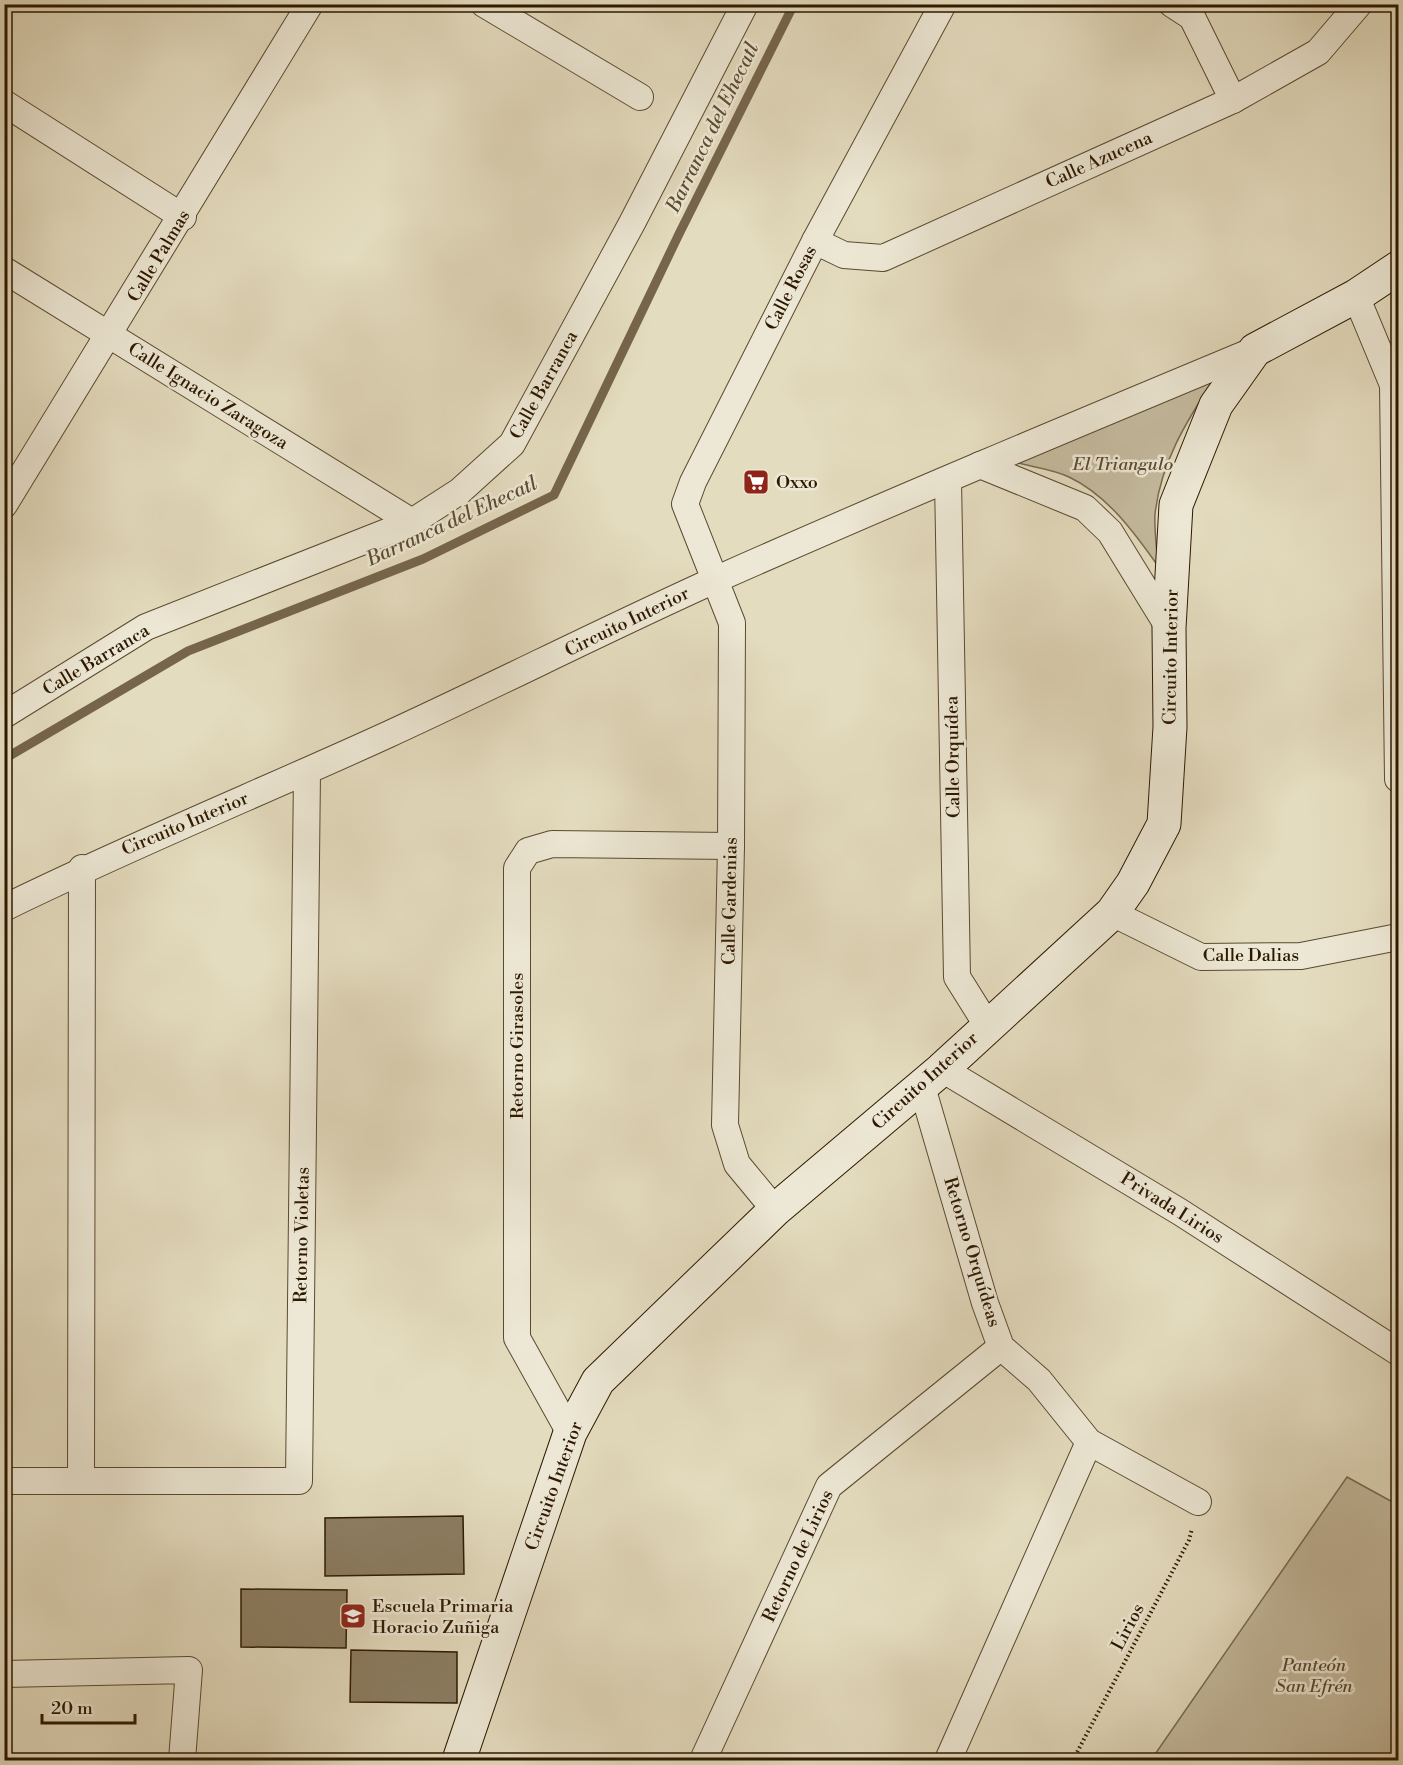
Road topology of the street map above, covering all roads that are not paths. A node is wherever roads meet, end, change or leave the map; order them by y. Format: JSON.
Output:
{"nodes":[{"id":1,"x":309,"y":4,"type":"edge"},
{"id":2,"x":484,"y":4,"type":"edge"},
{"id":3,"x":745,"y":4,"type":"edge"},
{"id":4,"x":943,"y":4,"type":"edge"},
{"id":5,"x":1172,"y":4,"type":"edge"},
{"id":6,"x":1359,"y":4,"type":"edge"},
{"id":7,"x":640,"y":97,"type":"dead end"},
{"id":8,"x":1233,"y":100,"type":"junction"},
{"id":9,"x":4,"y":103,"type":"edge"},
{"id":10,"x":183,"y":217,"type":"junction"},
{"id":11,"x":815,"y":241,"type":"junction"},
{"id":12,"x":1398,"y":268,"type":"edge"},
{"id":13,"x":4,"y":270,"type":"edge"},
{"id":14,"x":1356,"y":296,"type":"junction"},
{"id":15,"x":110,"y":335,"type":"junction"},
{"id":16,"x":1255,"y":350,"type":"junction"},
{"id":17,"x":1396,"y":385,"type":"edge"},
{"id":18,"x":980,"y":465,"type":"junction"},
{"id":19,"x":948,"y":480,"type":"junction"},
{"id":20,"x":4,"y":505,"type":"edge"},
{"id":21,"x":412,"y":522,"type":"junction"},
{"id":22,"x":715,"y":580,"type":"junction"},
{"id":23,"x":1169,"y":628,"type":"junction"},
{"id":24,"x":4,"y":715,"type":"edge"},
{"id":25,"x":307,"y":772,"type":"junction"},
{"id":26,"x":1398,"y":779,"type":"edge"},
{"id":27,"x":731,"y":846,"type":"junction"},
{"id":28,"x":82,"y":868,"type":"junction"},
{"id":29,"x":4,"y":908,"type":"edge"},
{"id":30,"x":1113,"y":913,"type":"junction"},
{"id":31,"x":1398,"y":937,"type":"edge"},
{"id":32,"x":987,"y":1025,"type":"junction"},
{"id":33,"x":932,"y":1078,"type":"junction"},
{"id":34,"x":775,"y":1210,"type":"junction"},
{"id":35,"x":1001,"y":1347,"type":"junction"},
{"id":36,"x":1398,"y":1352,"type":"edge"},
{"id":37,"x":570,"y":1434,"type":"junction"},
{"id":38,"x":1089,"y":1442,"type":"junction"},
{"id":39,"x":4,"y":1481,"type":"edge"},
{"id":40,"x":81,"y":1481,"type":"junction"},
{"id":41,"x":1198,"y":1502,"type":"road end"},
{"id":42,"x":4,"y":1674,"type":"edge"},
{"id":43,"x":182,"y":1761,"type":"edge"},
{"id":44,"x":459,"y":1761,"type":"edge"},
{"id":45,"x":703,"y":1761,"type":"edge"},
{"id":46,"x":948,"y":1761,"type":"edge"}],
"edges":[{"from":1,"to":10,"type":"street","name":"Calle Palmas"},
{"from":2,"to":7,"type":"street"},
{"from":3,"to":21,"type":"street","name":"Calle Barranca"},
{"from":4,"to":11,"type":"street","name":"Calle Rosas"},
{"from":5,"to":8,"type":"street"},
{"from":6,"to":8,"type":"street","name":"Calle Azucena"},
{"from":8,"to":11,"type":"street","name":"Calle Azucena"},
{"from":9,"to":10,"type":"street"},
{"from":10,"to":15,"type":"street","name":"Calle Palmas"},
{"from":11,"to":22,"type":"street","name":"Calle Rosas"},
{"from":12,"to":14,"type":"main road","name":"Circuito Interior"},
{"from":13,"to":15,"type":"street","name":"Calle Ignacio Zaragoza"},
{"from":14,"to":16,"type":"main road","name":"Circuito Interior"},
{"from":14,"to":17,"type":"street"},
{"from":15,"to":20,"type":"street","name":"Calle Palmas"},
{"from":15,"to":21,"type":"street","name":"Calle Ignacio Zaragoza"},
{"from":16,"to":18,"type":"street","name":"Circuito Interior"},
{"from":16,"to":23,"type":"main road","name":"Circuito Interior"},
{"from":17,"to":26,"type":"street"},
{"from":18,"to":19,"type":"street","name":"Circuito Interior"},
{"from":18,"to":23,"type":"street"},
{"from":19,"to":22,"type":"street","name":"Circuito Interior"},
{"from":19,"to":32,"type":"street","name":"Calle Orquídea"},
{"from":21,"to":24,"type":"street","name":"Calle Barranca"},
{"from":22,"to":25,"type":"street","name":"Circuito Interior"},
{"from":22,"to":27,"type":"street","name":"Calle Gardenias"},
{"from":23,"to":30,"type":"main road","name":"Circuito Interior"},
{"from":25,"to":28,"type":"street","name":"Circuito Interior"},
{"from":25,"to":40,"type":"street","name":"Retorno Violetas"},
{"from":27,"to":34,"type":"street","name":"Calle Gardenias"},
{"from":27,"to":37,"type":"street","name":"Retorno Girasoles"},
{"from":28,"to":29,"type":"street","name":"Circuito Interior"},
{"from":28,"to":40,"type":"street"},
{"from":30,"to":31,"type":"street","name":"Calle Dalias"},
{"from":30,"to":32,"type":"main road","name":"Circuito Interior"},
{"from":32,"to":33,"type":"main road","name":"Circuito Interior"},
{"from":33,"to":34,"type":"main road","name":"Circuito Interior"},
{"from":33,"to":35,"type":"street","name":"Retorno Orquídeas"},
{"from":33,"to":36,"type":"street","name":"Privada Lirios"},
{"from":34,"to":37,"type":"main road","name":"Circuito Interior"},
{"from":35,"to":38,"type":"street","name":"Retorno Orquídeas"},
{"from":35,"to":45,"type":"street","name":"Retorno de Lirios"},
{"from":37,"to":44,"type":"main road","name":"Circuito Interior"},
{"from":38,"to":41,"type":"street","name":"Retorno Orquídeas"},
{"from":38,"to":46,"type":"street"},
{"from":39,"to":40,"type":"street","name":"Retorno Violetas"},
{"from":42,"to":43,"type":"street"}]}
